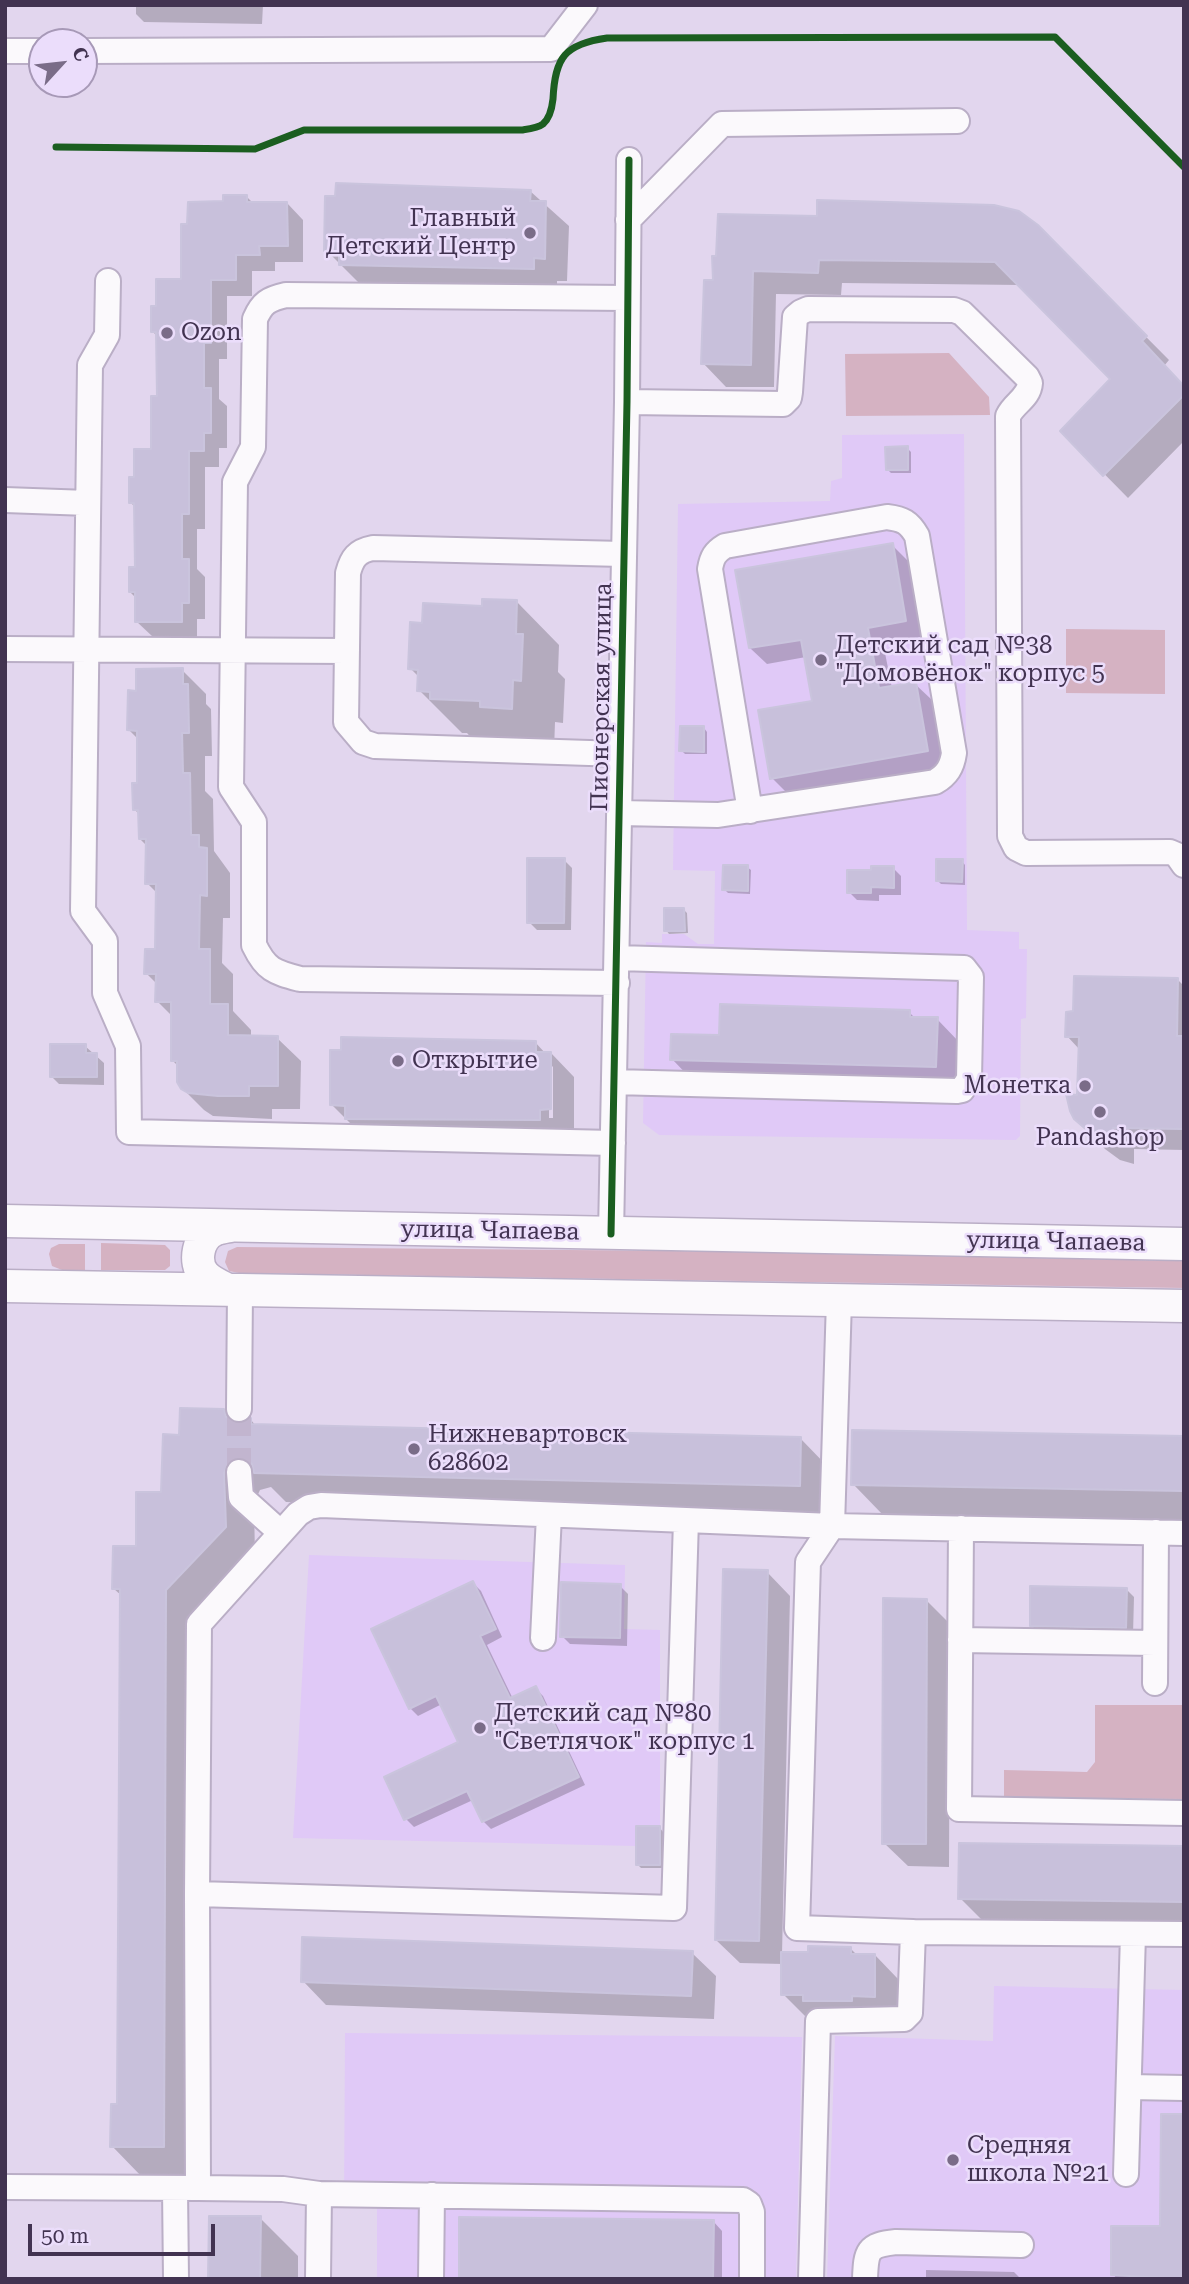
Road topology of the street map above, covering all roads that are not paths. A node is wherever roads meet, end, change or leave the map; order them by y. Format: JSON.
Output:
{"nodes":[{"id":1,"x":585,"y":5,"type":"edge"},
{"id":2,"x":5,"y":51,"type":"edge"},
{"id":3,"x":28,"y":51,"type":"edge"},
{"id":4,"x":98,"y":51,"type":"edge"},
{"id":5,"x":957,"y":121,"type":"dead end"},
{"id":6,"x":629,"y":160,"type":"dead end"},
{"id":7,"x":628,"y":220,"type":"junction"},
{"id":8,"x":108,"y":281,"type":"dead end"},
{"id":9,"x":627,"y":298,"type":"junction"},
{"id":10,"x":627,"y":402,"type":"junction"},
{"id":11,"x":5,"y":500,"type":"edge"},
{"id":12,"x":88,"y":503,"type":"junction"},
{"id":13,"x":623,"y":554,"type":"junction"},
{"id":14,"x":5,"y":649,"type":"edge"},
{"id":15,"x":87,"y":649,"type":"junction"},
{"id":16,"x":233,"y":649,"type":"junction"},
{"id":17,"x":347,"y":650,"type":"junction"},
{"id":18,"x":620,"y":754,"type":"junction"},
{"id":19,"x":750,"y":811,"type":"junction"},
{"id":20,"x":620,"y":813,"type":"junction"},
{"id":21,"x":1184,"y":865,"type":"edge"},
{"id":22,"x":617,"y":958,"type":"junction"},
{"id":23,"x":617,"y":984,"type":"junction"},
{"id":24,"x":614,"y":1083,"type":"junction"},
{"id":25,"x":613,"y":1143,"type":"junction"},
{"id":26,"x":5,"y":1221,"type":"edge"},
{"id":27,"x":230,"y":1226,"type":"junction"},
{"id":28,"x":611,"y":1234,"type":"junction"},
{"id":29,"x":1184,"y":1244,"type":"edge"},
{"id":30,"x":5,"y":1286,"type":"edge"},
{"id":31,"x":234,"y":1290,"type":"junction"},
{"id":32,"x":839,"y":1300,"type":"junction"},
{"id":33,"x":1184,"y":1306,"type":"edge"},
{"id":34,"x":239,"y":1409,"type":"tunnel mouth"},
{"id":35,"x":239,"y":1472,"type":"tunnel mouth"},
{"id":36,"x":549,"y":1515,"type":"junction"},
{"id":37,"x":686,"y":1520,"type":"junction"},
{"id":38,"x":832,"y":1526,"type":"junction"},
{"id":39,"x":961,"y":1528,"type":"junction"},
{"id":40,"x":280,"y":1532,"type":"junction"},
{"id":41,"x":1156,"y":1532,"type":"junction"},
{"id":42,"x":1184,"y":1533,"type":"edge"},
{"id":43,"x":543,"y":1638,"type":"dead end"},
{"id":44,"x":960,"y":1640,"type":"junction"},
{"id":45,"x":1155,"y":1643,"type":"junction"},
{"id":46,"x":1155,"y":1683,"type":"dead end"},
{"id":47,"x":1184,"y":1813,"type":"edge"},
{"id":48,"x":197,"y":1894,"type":"junction"},
{"id":49,"x":913,"y":1932,"type":"junction"},
{"id":50,"x":1133,"y":1934,"type":"junction"},
{"id":51,"x":1184,"y":1934,"type":"edge"},
{"id":52,"x":1129,"y":2087,"type":"junction"},
{"id":53,"x":1184,"y":2088,"type":"edge"},
{"id":54,"x":1126,"y":2174,"type":"dead end"},
{"id":55,"x":5,"y":2187,"type":"edge"},
{"id":56,"x":186,"y":2189,"type":"junction"},
{"id":57,"x":319,"y":2194,"type":"junction"},
{"id":58,"x":432,"y":2195,"type":"junction"},
{"id":59,"x":1021,"y":2245,"type":"dead end"},
{"id":60,"x":176,"y":2279,"type":"edge"},
{"id":61,"x":318,"y":2279,"type":"edge"},
{"id":62,"x":431,"y":2279,"type":"edge"},
{"id":63,"x":752,"y":2279,"type":"edge"},
{"id":64,"x":811,"y":2279,"type":"edge"},
{"id":65,"x":865,"y":2279,"type":"edge"}],
"edges":[{"from":1,"to":4,"type":"street"},
{"from":2,"to":3,"type":"street"},
{"from":5,"to":7,"type":"street"},
{"from":6,"to":7,"type":"street","name":"Пионерская улица"},
{"from":7,"to":9,"type":"street","name":"Пионерская улица"},
{"from":8,"to":12,"type":"street"},
{"from":9,"to":10,"type":"street","name":"Пионерская улица"},
{"from":9,"to":16,"type":"street"},
{"from":10,"to":13,"type":"street","name":"Пионерская улица"},
{"from":10,"to":21,"type":"street"},
{"from":11,"to":12,"type":"street"},
{"from":12,"to":15,"type":"street"},
{"from":13,"to":17,"type":"street"},
{"from":13,"to":18,"type":"street","name":"Пионерская улица"},
{"from":14,"to":15,"type":"street"},
{"from":15,"to":16,"type":"street"},
{"from":15,"to":25,"type":"street"},
{"from":16,"to":17,"type":"street"},
{"from":16,"to":23,"type":"street"},
{"from":17,"to":18,"type":"street"},
{"from":18,"to":20,"type":"street","name":"Пионерская улица"},
{"from":19,"to":19,"type":"street"},
{"from":19,"to":20,"type":"street"},
{"from":20,"to":22,"type":"street","name":"Пионерская улица"},
{"from":22,"to":23,"type":"street","name":"Пионерская улица"},
{"from":22,"to":24,"type":"street"},
{"from":23,"to":24,"type":"street","name":"Пионерская улица"},
{"from":24,"to":25,"type":"street","name":"Пионерская улица"},
{"from":25,"to":28,"type":"street","name":"Пионерская улица"},
{"from":26,"to":27,"type":"main road","name":"улица Чапаева"},
{"from":27,"to":28,"type":"main road","name":"улица Чапаева"},
{"from":27,"to":31,"type":"main road"},
{"from":28,"to":29,"type":"main road","name":"улица Чапаева"},
{"from":30,"to":31,"type":"main road"},
{"from":31,"to":32,"type":"main road"},
{"from":31,"to":34,"type":"street"},
{"from":32,"to":33,"type":"main road"},
{"from":32,"to":38,"type":"street"},
{"from":35,"to":40,"type":"street"},
{"from":36,"to":37,"type":"street"},
{"from":36,"to":40,"type":"street"},
{"from":36,"to":43,"type":"street"},
{"from":37,"to":38,"type":"street"},
{"from":37,"to":48,"type":"street"},
{"from":38,"to":39,"type":"street"},
{"from":38,"to":49,"type":"street"},
{"from":39,"to":41,"type":"street"},
{"from":39,"to":44,"type":"street"},
{"from":40,"to":48,"type":"street"},
{"from":41,"to":42,"type":"street"},
{"from":41,"to":45,"type":"street"},
{"from":44,"to":45,"type":"street"},
{"from":44,"to":47,"type":"street"},
{"from":45,"to":46,"type":"street"},
{"from":48,"to":56,"type":"street"},
{"from":49,"to":50,"type":"street"},
{"from":49,"to":64,"type":"street"},
{"from":50,"to":51,"type":"street"},
{"from":50,"to":52,"type":"street"},
{"from":52,"to":53,"type":"street"},
{"from":52,"to":54,"type":"street"},
{"from":55,"to":56,"type":"street"},
{"from":56,"to":57,"type":"street"},
{"from":56,"to":60,"type":"street"},
{"from":57,"to":58,"type":"street"},
{"from":57,"to":61,"type":"street"},
{"from":58,"to":62,"type":"street"},
{"from":58,"to":63,"type":"street"},
{"from":59,"to":65,"type":"street"}]}
